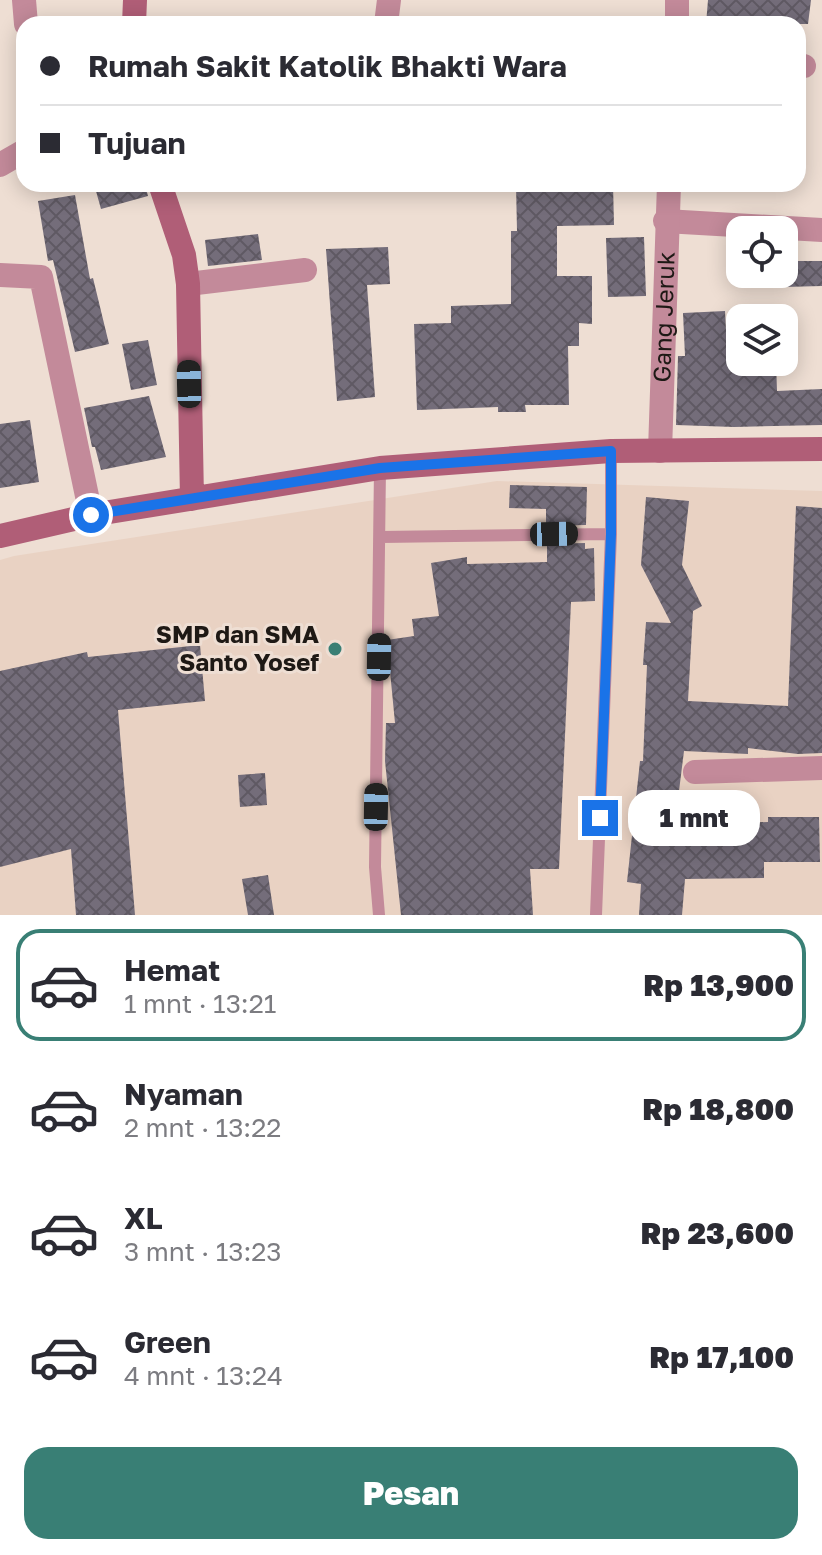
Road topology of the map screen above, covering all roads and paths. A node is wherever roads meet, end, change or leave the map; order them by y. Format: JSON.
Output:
{"nodes":[{"id":1,"x":163,"y":192,"type":"edge"},
{"id":2,"x":668,"y":192,"type":"edge"},
{"id":3,"x":665,"y":221,"type":"junction"},
{"id":4,"x":822,"y":230,"type":"edge"},
{"id":5,"x":305,"y":270,"type":"dead end"},
{"id":6,"x":0,"y":275,"type":"edge"},
{"id":7,"x":188,"y":284,"type":"junction"},
{"id":8,"x":822,"y":449,"type":"edge"},
{"id":9,"x":611,"y":451,"type":"junction"},
{"id":10,"x":660,"y":451,"type":"junction"},
{"id":11,"x":380,"y":468,"type":"junction"},
{"id":12,"x":192,"y":499,"type":"junction"},
{"id":13,"x":91,"y":515,"type":"junction"},
{"id":14,"x":611,"y":534,"type":"junction"},
{"id":15,"x":0,"y":536,"type":"edge"},
{"id":16,"x":381,"y":537,"type":"junction"},
{"id":17,"x":822,"y":768,"type":"edge"},
{"id":18,"x":695,"y":772,"type":"dead end"},
{"id":19,"x":379,"y":915,"type":"edge"},
{"id":20,"x":596,"y":915,"type":"edge"}],
"edges":[{"from":1,"to":7,"type":"main road"},
{"from":2,"to":3,"type":"street","name":"Gang Jeruk"},
{"from":3,"to":4,"type":"street"},
{"from":3,"to":10,"type":"street","name":"Gang Jeruk"},
{"from":5,"to":7,"type":"street"},
{"from":6,"to":13,"type":"street"},
{"from":7,"to":12,"type":"main road"},
{"from":8,"to":10,"type":"main road"},
{"from":9,"to":10,"type":"main road"},
{"from":9,"to":11,"type":"main road"},
{"from":9,"to":14,"type":"lane"},
{"from":11,"to":12,"type":"main road"},
{"from":11,"to":16,"type":"lane"},
{"from":12,"to":13,"type":"main road"},
{"from":13,"to":15,"type":"main road"},
{"from":14,"to":16,"type":"lane"},
{"from":14,"to":20,"type":"lane"},
{"from":16,"to":19,"type":"lane"},
{"from":17,"to":18,"type":"street"}]}
